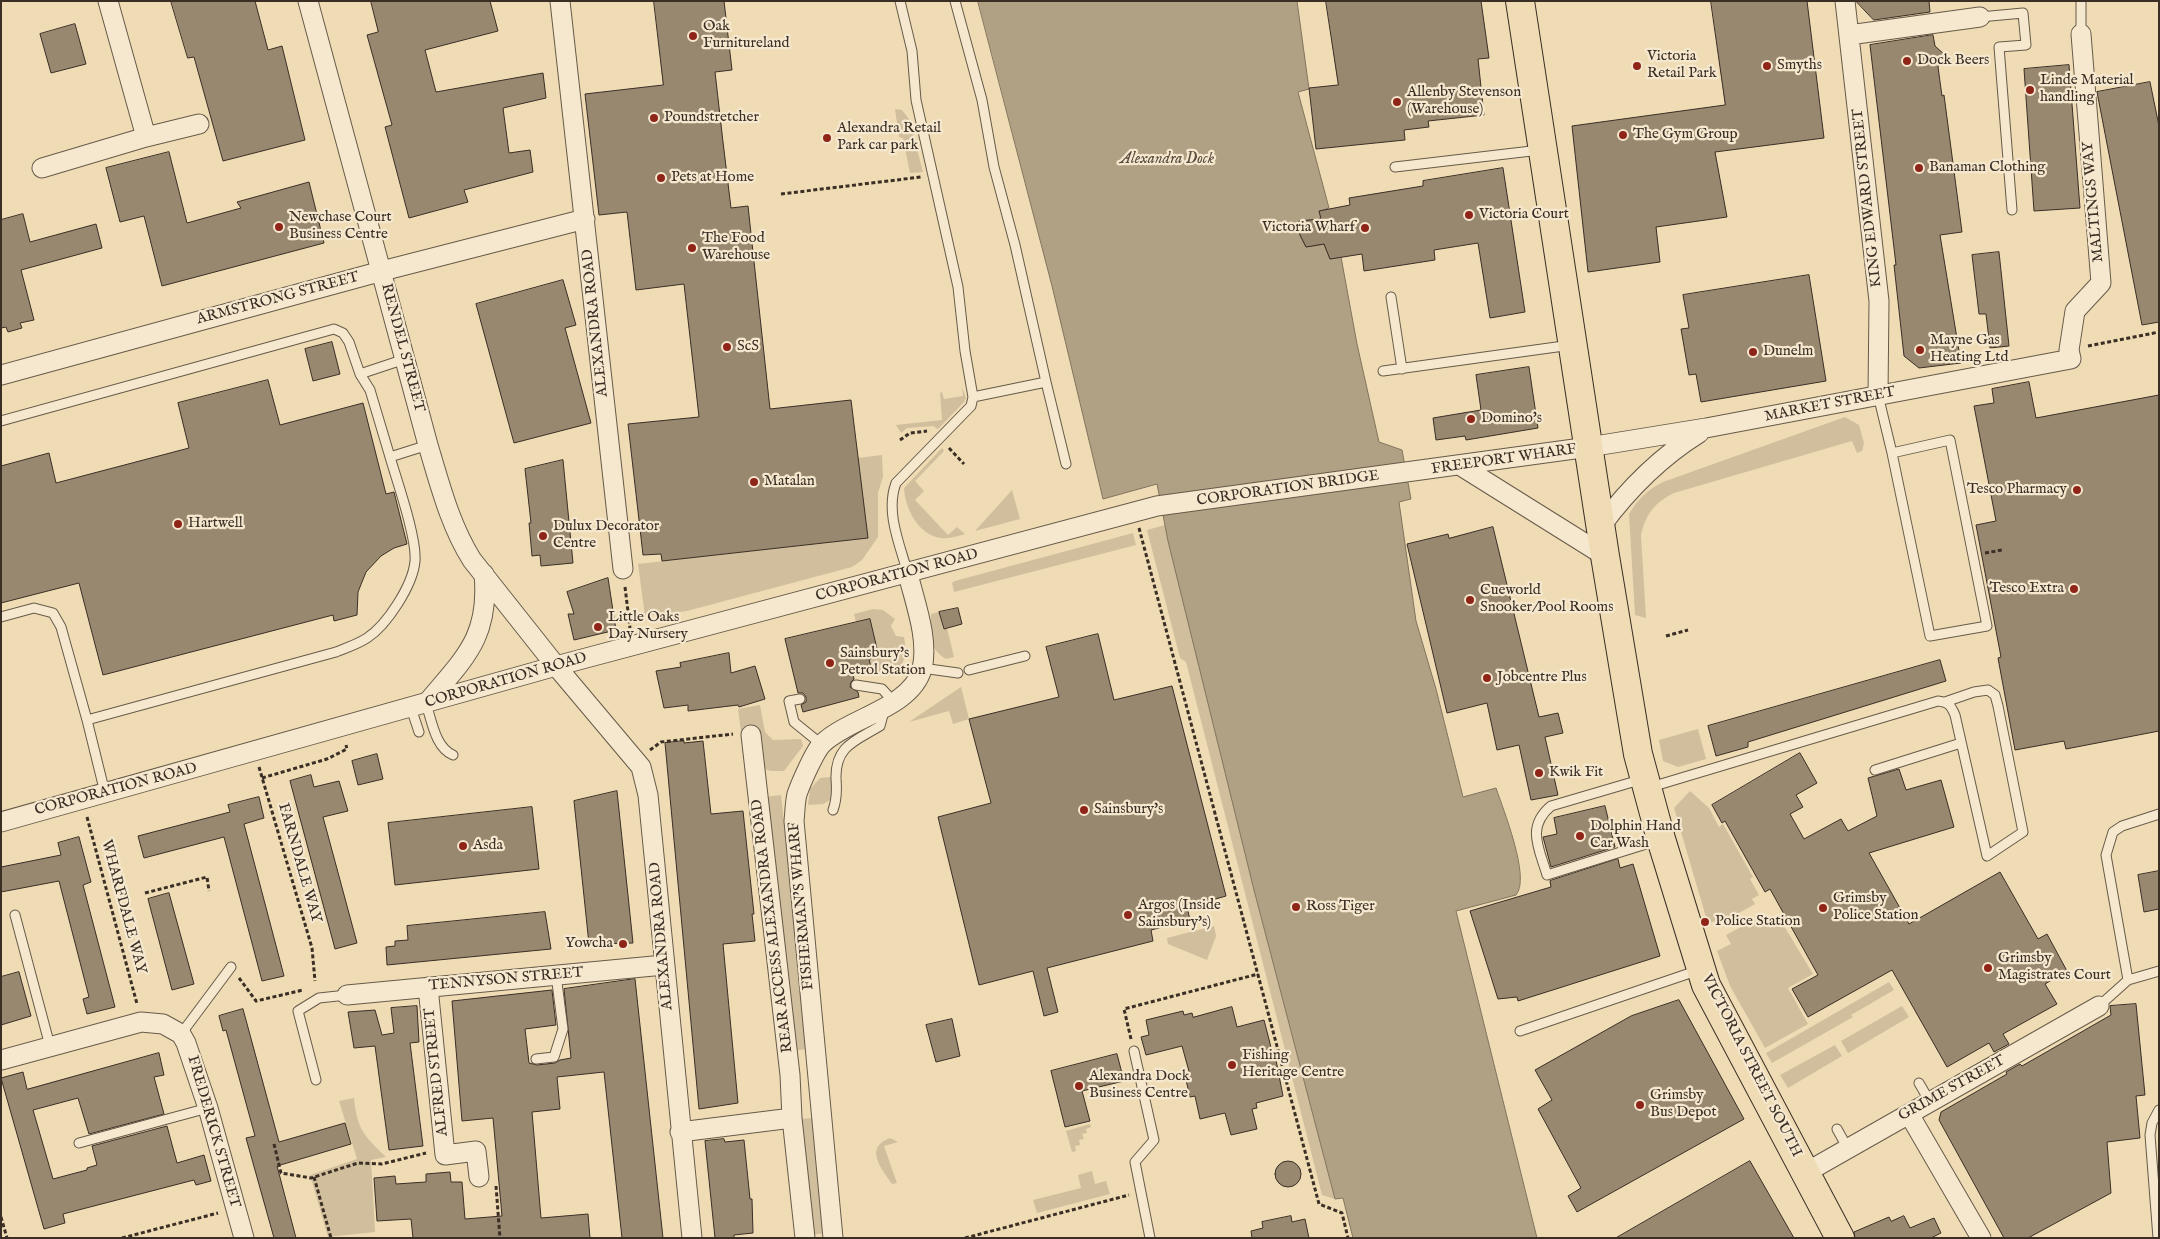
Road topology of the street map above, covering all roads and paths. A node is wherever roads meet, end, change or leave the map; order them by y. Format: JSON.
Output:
{"nodes":[{"id":1,"x":108,"y":1,"type":"edge"},
{"id":2,"x":308,"y":1,"type":"edge"},
{"id":3,"x":560,"y":1,"type":"edge"},
{"id":4,"x":900,"y":1,"type":"edge"},
{"id":5,"x":955,"y":1,"type":"edge"},
{"id":6,"x":1520,"y":1,"type":"edge"},
{"id":7,"x":1845,"y":1,"type":"edge"},
{"id":8,"x":2081,"y":1,"type":"edge"},
{"id":9,"x":1980,"y":16,"type":"joint"},
{"id":10,"x":2081,"y":34,"type":"joint"},
{"id":11,"x":1849,"y":35,"type":"junction"},
{"id":12,"x":199,"y":124,"type":"dead end"},
{"id":13,"x":146,"y":137,"type":"junction"},
{"id":14,"x":1543,"y":149,"type":"junction"},
{"id":15,"x":1394,"y":167,"type":"dead end"},
{"id":16,"x":42,"y":168,"type":"dead end"},
{"id":17,"x":932,"y":174,"type":"junction"},
{"id":18,"x":781,"y":194,"type":"dead end"},
{"id":19,"x":2012,"y":210,"type":"dead end"},
{"id":20,"x":585,"y":219,"type":"junction"},
{"id":21,"x":382,"y":270,"type":"junction"},
{"id":22,"x":1391,"y":296,"type":"dead end"},
{"id":23,"x":2159,"y":332,"type":"edge"},
{"id":24,"x":1573,"y":345,"type":"junction"},
{"id":25,"x":2070,"y":355,"type":"junction"},
{"id":26,"x":405,"y":360,"type":"junction"},
{"id":27,"x":1402,"y":369,"type":"junction"},
{"id":28,"x":1383,"y":372,"type":"dead end"},
{"id":29,"x":360,"y":374,"type":"junction"},
{"id":30,"x":1,"y":375,"type":"edge"},
{"id":31,"x":1046,"y":382,"type":"junction"},
{"id":32,"x":1878,"y":395,"type":"junction"},
{"id":33,"x":974,"y":397,"type":"junction"},
{"id":34,"x":1,"y":421,"type":"edge"},
{"id":35,"x":1706,"y":428,"type":"junction"},
{"id":36,"x":428,"y":445,"type":"junction"},
{"id":37,"x":1589,"y":447,"type":"junction"},
{"id":38,"x":1892,"y":453,"type":"junction"},
{"id":39,"x":390,"y":457,"type":"junction"},
{"id":40,"x":1066,"y":464,"type":"dead end"},
{"id":41,"x":1460,"y":466,"type":"junction"},
{"id":42,"x":1420,"y":472,"type":"joint"},
{"id":43,"x":1157,"y":506,"type":"joint"},
{"id":44,"x":1135,"y":512,"type":"junction"},
{"id":45,"x":1601,"y":526,"type":"junction"},
{"id":46,"x":1605,"y":556,"type":"junction"},
{"id":47,"x":623,"y":569,"type":"joint"},
{"id":48,"x":484,"y":574,"type":"junction"},
{"id":49,"x":908,"y":574,"type":"junction"},
{"id":50,"x":1,"y":617,"type":"edge"},
{"id":51,"x":1688,"y":630,"type":"dead end"},
{"id":52,"x":1666,"y":636,"type":"dead end"},
{"id":53,"x":633,"y":646,"type":"junction"},
{"id":54,"x":1025,"y":656,"type":"dead end"},
{"id":55,"x":556,"y":666,"type":"junction"},
{"id":56,"x":922,"y":668,"type":"junction"},
{"id":57,"x":969,"y":670,"type":"dead end"},
{"id":58,"x":958,"y":673,"type":"dead end"},
{"id":59,"x":856,"y":685,"type":"dead end"},
{"id":60,"x":800,"y":699,"type":"dead end"},
{"id":61,"x":1945,"y":702,"type":"junction"},
{"id":62,"x":889,"y":705,"type":"junction"},
{"id":63,"x":419,"y":706,"type":"junction"},
{"id":64,"x":87,"y":720,"type":"junction"},
{"id":65,"x":340,"y":728,"type":"junction"},
{"id":66,"x":419,"y":732,"type":"dead end"},
{"id":67,"x":751,"y":735,"type":"joint"},
{"id":68,"x":1961,"y":743,"type":"junction"},
{"id":69,"x":821,"y":744,"type":"junction"},
{"id":70,"x":255,"y":751,"type":"junction"},
{"id":71,"x":452,"y":756,"type":"dead end"},
{"id":72,"x":636,"y":760,"type":"junction"},
{"id":73,"x":1875,"y":770,"type":"dead end"},
{"id":74,"x":262,"y":778,"type":"junction"},
{"id":75,"x":1647,"y":783,"type":"junction"},
{"id":76,"x":106,"y":793,"type":"junction"},
{"id":77,"x":82,"y":799,"type":"junction"},
{"id":78,"x":833,"y":810,"type":"dead end"},
{"id":79,"x":2159,"y":814,"type":"edge"},
{"id":80,"x":1,"y":822,"type":"edge"},
{"id":81,"x":1662,"y":839,"type":"junction"},
{"id":82,"x":209,"y":891,"type":"dead end"},
{"id":83,"x":145,"y":893,"type":"dead end"},
{"id":84,"x":15,"y":915,"type":"dead end"},
{"id":85,"x":664,"y":965,"type":"junction"},
{"id":86,"x":231,"y":967,"type":"joint"},
{"id":87,"x":1701,"y":969,"type":"junction"},
{"id":88,"x":2159,"y":971,"type":"edge"},
{"id":89,"x":1258,"y":974,"type":"junction"},
{"id":90,"x":556,"y":975,"type":"junction"},
{"id":91,"x":2128,"y":980,"type":"junction"},
{"id":92,"x":312,"y":985,"type":"dead end"},
{"id":93,"x":428,"y":987,"type":"junction"},
{"id":94,"x":307,"y":989,"type":"dead end"},
{"id":95,"x":347,"y":995,"type":"joint"},
{"id":96,"x":2099,"y":1006,"type":"joint"},
{"id":97,"x":142,"y":1022,"type":"junction"},
{"id":98,"x":1520,"y":1031,"type":"dead end"},
{"id":99,"x":180,"y":1034,"type":"junction"},
{"id":100,"x":50,"y":1046,"type":"junction"},
{"id":101,"x":1134,"y":1051,"type":"joint"},
{"id":102,"x":536,"y":1059,"type":"dead end"},
{"id":103,"x":1,"y":1060,"type":"edge"},
{"id":104,"x":316,"y":1080,"type":"dead end"},
{"id":105,"x":1919,"y":1083,"type":"dead end"},
{"id":106,"x":1930,"y":1102,"type":"junction"},
{"id":107,"x":208,"y":1108,"type":"junction"},
{"id":108,"x":2159,"y":1110,"type":"edge"},
{"id":109,"x":1909,"y":1114,"type":"junction"},
{"id":110,"x":792,"y":1118,"type":"junction"},
{"id":111,"x":1838,"y":1129,"type":"dead end"},
{"id":112,"x":680,"y":1132,"type":"junction"},
{"id":113,"x":79,"y":1143,"type":"dead end"},
{"id":114,"x":274,"y":1144,"type":"dead end"},
{"id":115,"x":1848,"y":1148,"type":"junction"},
{"id":116,"x":445,"y":1149,"type":"junction"},
{"id":117,"x":1805,"y":1173,"type":"junction"},
{"id":118,"x":314,"y":1177,"type":"junction"},
{"id":119,"x":479,"y":1177,"type":"joint"},
{"id":120,"x":1141,"y":1192,"type":"junction"},
{"id":121,"x":236,"y":1208,"type":"junction"},
{"id":122,"x":1,"y":1218,"type":"edge"},
{"id":123,"x":7,"y":1238,"type":"edge"},
{"id":124,"x":122,"y":1238,"type":"edge"},
{"id":125,"x":244,"y":1238,"type":"edge"},
{"id":126,"x":331,"y":1238,"type":"edge"},
{"id":127,"x":500,"y":1238,"type":"edge"},
{"id":128,"x":692,"y":1238,"type":"edge"},
{"id":129,"x":805,"y":1238,"type":"edge"},
{"id":130,"x":833,"y":1238,"type":"edge"},
{"id":131,"x":965,"y":1238,"type":"edge"},
{"id":132,"x":1150,"y":1238,"type":"edge"},
{"id":133,"x":1348,"y":1238,"type":"edge"},
{"id":134,"x":1840,"y":1238,"type":"edge"},
{"id":135,"x":1981,"y":1238,"type":"edge"},
{"id":136,"x":2158,"y":1238,"type":"edge"}],
"edges":[{"from":1,"to":13,"type":"street"},
{"from":2,"to":21,"type":"street","name":"RENDEL STREET"},
{"from":3,"to":20,"type":"street","name":"ALEXANDRA ROAD"},
{"from":4,"to":17,"type":"lane"},
{"from":5,"to":31,"type":"lane"},
{"from":6,"to":14,"type":"highway","name":"VICTORIA STREET SOUTH"},
{"from":7,"to":11,"type":"street","name":"KING EDWARD STREET"},
{"from":8,"to":10,"type":"lane"},
{"from":9,"to":11,"type":"street"},
{"from":9,"to":19,"type":"lane"},
{"from":10,"to":25,"type":"street","name":"MALTINGS WAY"},
{"from":11,"to":32,"type":"street","name":"KING EDWARD STREET"},
{"from":12,"to":13,"type":"street"},
{"from":13,"to":16,"type":"street"},
{"from":14,"to":15,"type":"lane"},
{"from":14,"to":24,"type":"highway","name":"VICTORIA STREET SOUTH"},
{"from":17,"to":18,"type":"path"},
{"from":17,"to":33,"type":"lane"},
{"from":20,"to":21,"type":"street","name":"ARMSTRONG STREET"},
{"from":20,"to":47,"type":"street","name":"ALEXANDRA ROAD"},
{"from":21,"to":26,"type":"street","name":"RENDEL STREET"},
{"from":21,"to":30,"type":"street","name":"ARMSTRONG STREET"},
{"from":22,"to":27,"type":"lane"},
{"from":23,"to":25,"type":"path"},
{"from":24,"to":27,"type":"lane"},
{"from":24,"to":37,"type":"highway","name":"VICTORIA STREET SOUTH"},
{"from":25,"to":32,"type":"street","name":"MARKET STREET"},
{"from":26,"to":29,"type":"lane"},
{"from":26,"to":36,"type":"street","name":"RENDEL STREET"},
{"from":27,"to":28,"type":"lane"},
{"from":29,"to":34,"type":"lane"},
{"from":29,"to":39,"type":"lane"},
{"from":31,"to":33,"type":"lane"},
{"from":31,"to":40,"type":"lane"},
{"from":32,"to":35,"type":"street","name":"MARKET STREET"},
{"from":32,"to":38,"type":"lane"},
{"from":33,"to":49,"type":"lane"},
{"from":35,"to":37,"type":"street","name":"MARKET STREET"},
{"from":35,"to":45,"type":"street"},
{"from":36,"to":39,"type":"lane"},
{"from":36,"to":48,"type":"street","name":"RENDEL STREET"},
{"from":37,"to":41,"type":"street","name":"FREEPORT WHARF"},
{"from":37,"to":45,"type":"highway","name":"VICTORIA STREET SOUTH"},
{"from":38,"to":38,"type":"lane"},
{"from":39,"to":64,"type":"lane"},
{"from":41,"to":42,"type":"street","name":"FREEPORT WHARF"},
{"from":41,"to":46,"type":"street"},
{"from":42,"to":43,"type":"street","name":"CORPORATION BRIDGE"},
{"from":43,"to":44,"type":"street","name":"CORPORATION ROAD"},
{"from":44,"to":49,"type":"street","name":"CORPORATION ROAD"},
{"from":44,"to":89,"type":"path"},
{"from":45,"to":46,"type":"highway","name":"VICTORIA STREET SOUTH"},
{"from":46,"to":75,"type":"highway","name":"VICTORIA STREET SOUTH"},
{"from":47,"to":53,"type":"path"},
{"from":48,"to":55,"type":"street","name":"RENDEL STREET"},
{"from":48,"to":63,"type":"street"},
{"from":49,"to":53,"type":"street","name":"CORPORATION ROAD"},
{"from":49,"to":56,"type":"street","name":"FISHERMAN'S WHARF"},
{"from":50,"to":64,"type":"lane"},
{"from":51,"to":52,"type":"path"},
{"from":53,"to":55,"type":"street","name":"CORPORATION ROAD"},
{"from":54,"to":57,"type":"lane"},
{"from":55,"to":63,"type":"street","name":"CORPORATION ROAD"},
{"from":55,"to":72,"type":"street","name":"ALEXANDRA ROAD"},
{"from":56,"to":58,"type":"lane"},
{"from":56,"to":62,"type":"street","name":"FISHERMAN'S WHARF"},
{"from":59,"to":62,"type":"lane"},
{"from":60,"to":69,"type":"lane"},
{"from":61,"to":68,"type":"lane"},
{"from":61,"to":68,"type":"lane"},
{"from":61,"to":75,"type":"lane"},
{"from":62,"to":69,"type":"street","name":"FISHERMAN'S WHARF"},
{"from":62,"to":78,"type":"lane"},
{"from":63,"to":65,"type":"street","name":"CORPORATION ROAD"},
{"from":63,"to":66,"type":"lane"},
{"from":63,"to":71,"type":"lane"},
{"from":64,"to":76,"type":"lane"},
{"from":65,"to":70,"type":"street","name":"CORPORATION ROAD"},
{"from":65,"to":74,"type":"path"},
{"from":67,"to":72,"type":"path"},
{"from":67,"to":110,"type":"street","name":"REAR ACCESS ALEXANDRA ROAD"},
{"from":68,"to":73,"type":"lane"},
{"from":69,"to":130,"type":"street","name":"FISHERMAN'S WHARF"},
{"from":70,"to":74,"type":"path","name":"FARNDALE WAY"},
{"from":70,"to":76,"type":"street","name":"CORPORATION ROAD"},
{"from":72,"to":85,"type":"street","name":"ALEXANDRA ROAD"},
{"from":74,"to":92,"type":"path","name":"FARNDALE WAY"},
{"from":75,"to":81,"type":"highway","name":"VICTORIA STREET SOUTH"},
{"from":75,"to":81,"type":"lane"},
{"from":76,"to":77,"type":"street","name":"CORPORATION ROAD"},
{"from":77,"to":80,"type":"street","name":"CORPORATION ROAD"},
{"from":77,"to":97,"type":"path","name":"WHARFDALE WAY"},
{"from":79,"to":91,"type":"lane"},
{"from":81,"to":87,"type":"highway","name":"VICTORIA STREET SOUTH"},
{"from":82,"to":83,"type":"path"},
{"from":84,"to":100,"type":"lane"},
{"from":85,"to":90,"type":"street","name":"TENNYSON STREET"},
{"from":85,"to":112,"type":"street","name":"ALEXANDRA ROAD"},
{"from":86,"to":94,"type":"path"},
{"from":86,"to":99,"type":"lane"},
{"from":87,"to":98,"type":"lane"},
{"from":87,"to":117,"type":"highway","name":"VICTORIA STREET SOUTH"},
{"from":88,"to":91,"type":"lane"},
{"from":89,"to":101,"type":"path"},
{"from":89,"to":133,"type":"path"},
{"from":90,"to":93,"type":"street","name":"TENNYSON STREET"},
{"from":90,"to":102,"type":"lane"},
{"from":91,"to":96,"type":"lane"},
{"from":93,"to":95,"type":"street","name":"TENNYSON STREET"},
{"from":93,"to":116,"type":"street","name":"ALFRED STREET"},
{"from":95,"to":104,"type":"lane"},
{"from":96,"to":106,"type":"street","name":"GRIME STREET"},
{"from":97,"to":99,"type":"street"},
{"from":97,"to":100,"type":"street"},
{"from":99,"to":107,"type":"street","name":"FREDERICK STREET"},
{"from":100,"to":103,"type":"street"},
{"from":101,"to":120,"type":"lane"},
{"from":105,"to":106,"type":"lane"},
{"from":106,"to":109,"type":"street","name":"GRIME STREET"},
{"from":107,"to":113,"type":"lane"},
{"from":107,"to":121,"type":"street","name":"FREDERICK STREET"},
{"from":108,"to":136,"type":"lane"},
{"from":109,"to":115,"type":"street","name":"GRIME STREET"},
{"from":109,"to":135,"type":"street"},
{"from":110,"to":112,"type":"street"},
{"from":110,"to":129,"type":"street","name":"REAR ACCESS ALEXANDRA ROAD"},
{"from":111,"to":115,"type":"lane"},
{"from":112,"to":128,"type":"street","name":"ALEXANDRA ROAD"},
{"from":114,"to":118,"type":"path"},
{"from":115,"to":117,"type":"street","name":"GRIME STREET"},
{"from":116,"to":118,"type":"path"},
{"from":116,"to":119,"type":"street","name":"ALFRED STREET"},
{"from":117,"to":134,"type":"highway","name":"VICTORIA STREET SOUTH"},
{"from":118,"to":126,"type":"path"},
{"from":119,"to":127,"type":"path"},
{"from":120,"to":131,"type":"path"},
{"from":120,"to":132,"type":"lane"},
{"from":121,"to":124,"type":"path"},
{"from":121,"to":125,"type":"street","name":"FREDERICK STREET"},
{"from":122,"to":123,"type":"path"}]}
